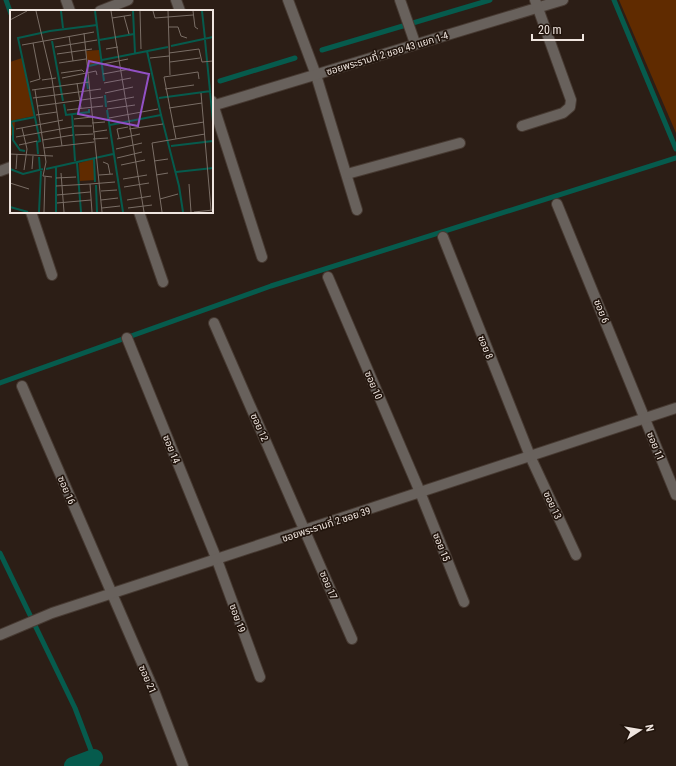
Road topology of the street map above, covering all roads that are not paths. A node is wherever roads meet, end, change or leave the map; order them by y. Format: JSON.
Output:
{"nodes":[{"id":1,"x":66,"y":0,"type":"edge"},
{"id":2,"x":128,"y":0,"type":"edge"},
{"id":3,"x":176,"y":0,"type":"edge"},
{"id":4,"x":288,"y":0,"type":"edge"},
{"id":5,"x":400,"y":0,"type":"edge"},
{"id":6,"x":563,"y":0,"type":"edge"},
{"id":7,"x":536,"y":4,"type":"edge"},
{"id":8,"x":70,"y":10,"type":"edge"},
{"id":9,"x":103,"y":10,"type":"edge"},
{"id":10,"x":180,"y":10,"type":"edge"},
{"id":11,"x":415,"y":43,"type":"junction"},
{"id":12,"x":316,"y":75,"type":"junction"},
{"id":13,"x":213,"y":104,"type":"edge"},
{"id":14,"x":522,"y":126,"type":"dead end"},
{"id":15,"x":460,"y":143,"type":"dead end"},
{"id":16,"x":10,"y":167,"type":"edge"},
{"id":17,"x":0,"y":171,"type":"edge"},
{"id":18,"x":347,"y":174,"type":"junction"},
{"id":19,"x":558,"y":204,"type":"dead end"},
{"id":20,"x":357,"y":210,"type":"dead end"},
{"id":21,"x":31,"y":213,"type":"edge"},
{"id":22,"x":139,"y":213,"type":"edge"},
{"id":23,"x":443,"y":238,"type":"dead end"},
{"id":24,"x":262,"y":257,"type":"dead end"},
{"id":25,"x":52,"y":275,"type":"dead end"},
{"id":26,"x":328,"y":277,"type":"dead end"},
{"id":27,"x":163,"y":282,"type":"dead end"},
{"id":28,"x":214,"y":323,"type":"dead end"},
{"id":29,"x":127,"y":338,"type":"dead end"},
{"id":30,"x":22,"y":386,"type":"dead end"},
{"id":31,"x":676,"y":408,"type":"edge"},
{"id":32,"x":646,"y":418,"type":"junction"},
{"id":33,"x":530,"y":456,"type":"junction"},
{"id":34,"x":420,"y":492,"type":"junction"},
{"id":35,"x":676,"y":495,"type":"edge"},
{"id":36,"x":306,"y":530,"type":"junction"},
{"id":37,"x":576,"y":555,"type":"dead end"},
{"id":38,"x":217,"y":560,"type":"junction"},
{"id":39,"x":111,"y":594,"type":"junction"},
{"id":40,"x":464,"y":602,"type":"dead end"},
{"id":41,"x":0,"y":635,"type":"edge"},
{"id":42,"x":352,"y":639,"type":"dead end"},
{"id":43,"x":260,"y":677,"type":"dead end"},
{"id":44,"x":183,"y":766,"type":"edge"}],
"edges":[{"from":1,"to":8,"type":"street"},
{"from":2,"to":9,"type":"street"},
{"from":3,"to":10,"type":"street"},
{"from":4,"to":12,"type":"street"},
{"from":5,"to":11,"type":"street"},
{"from":6,"to":7,"type":"street","name":"ซอยพระรามที่ 2 ซอย 43 แยก 1-4"},
{"from":7,"to":11,"type":"street","name":"ซอยพระรามที่ 2 ซอย 43 แยก 1-4"},
{"from":7,"to":14,"type":"street"},
{"from":11,"to":12,"type":"street","name":"ซอยพระรามที่ 2 ซอย 43 แยก 1-4"},
{"from":12,"to":13,"type":"street","name":"ซอยพระรามที่ 2 ซอย 43 แยก 1-4"},
{"from":12,"to":18,"type":"street"},
{"from":13,"to":24,"type":"street"},
{"from":15,"to":18,"type":"street"},
{"from":16,"to":17,"type":"street"},
{"from":18,"to":20,"type":"street"},
{"from":19,"to":32,"type":"street","name":"ซอย 6"},
{"from":21,"to":25,"type":"street"},
{"from":22,"to":27,"type":"street"},
{"from":23,"to":33,"type":"street","name":"ซอย 8"},
{"from":26,"to":34,"type":"street","name":"ซอย 10"},
{"from":28,"to":36,"type":"street","name":"ซอย 12"},
{"from":29,"to":38,"type":"street","name":"ซอย 14"},
{"from":30,"to":39,"type":"street","name":"ซอย 16"},
{"from":31,"to":32,"type":"street","name":"ซอยพระรามที่ 2 ซอย 39"},
{"from":32,"to":33,"type":"street","name":"ซอยพระรามที่ 2 ซอย 39"},
{"from":32,"to":35,"type":"street","name":"ซอย 11"},
{"from":33,"to":34,"type":"street","name":"ซอยพระรามที่ 2 ซอย 39"},
{"from":33,"to":37,"type":"street","name":"ซอย 13"},
{"from":34,"to":36,"type":"street","name":"ซอยพระรามที่ 2 ซอย 39"},
{"from":34,"to":40,"type":"street","name":"ซอย 15"},
{"from":36,"to":38,"type":"street","name":"ซอยพระรามที่ 2 ซอย 39"},
{"from":36,"to":42,"type":"street","name":"ซอย 17"},
{"from":38,"to":39,"type":"street","name":"ซอยพระรามที่ 2 ซอย 39"},
{"from":38,"to":43,"type":"street","name":"ซอย 19"},
{"from":39,"to":41,"type":"street","name":"ซอยพระรามที่ 2 ซอย 39"},
{"from":39,"to":44,"type":"street","name":"ซอย 21"}]}
